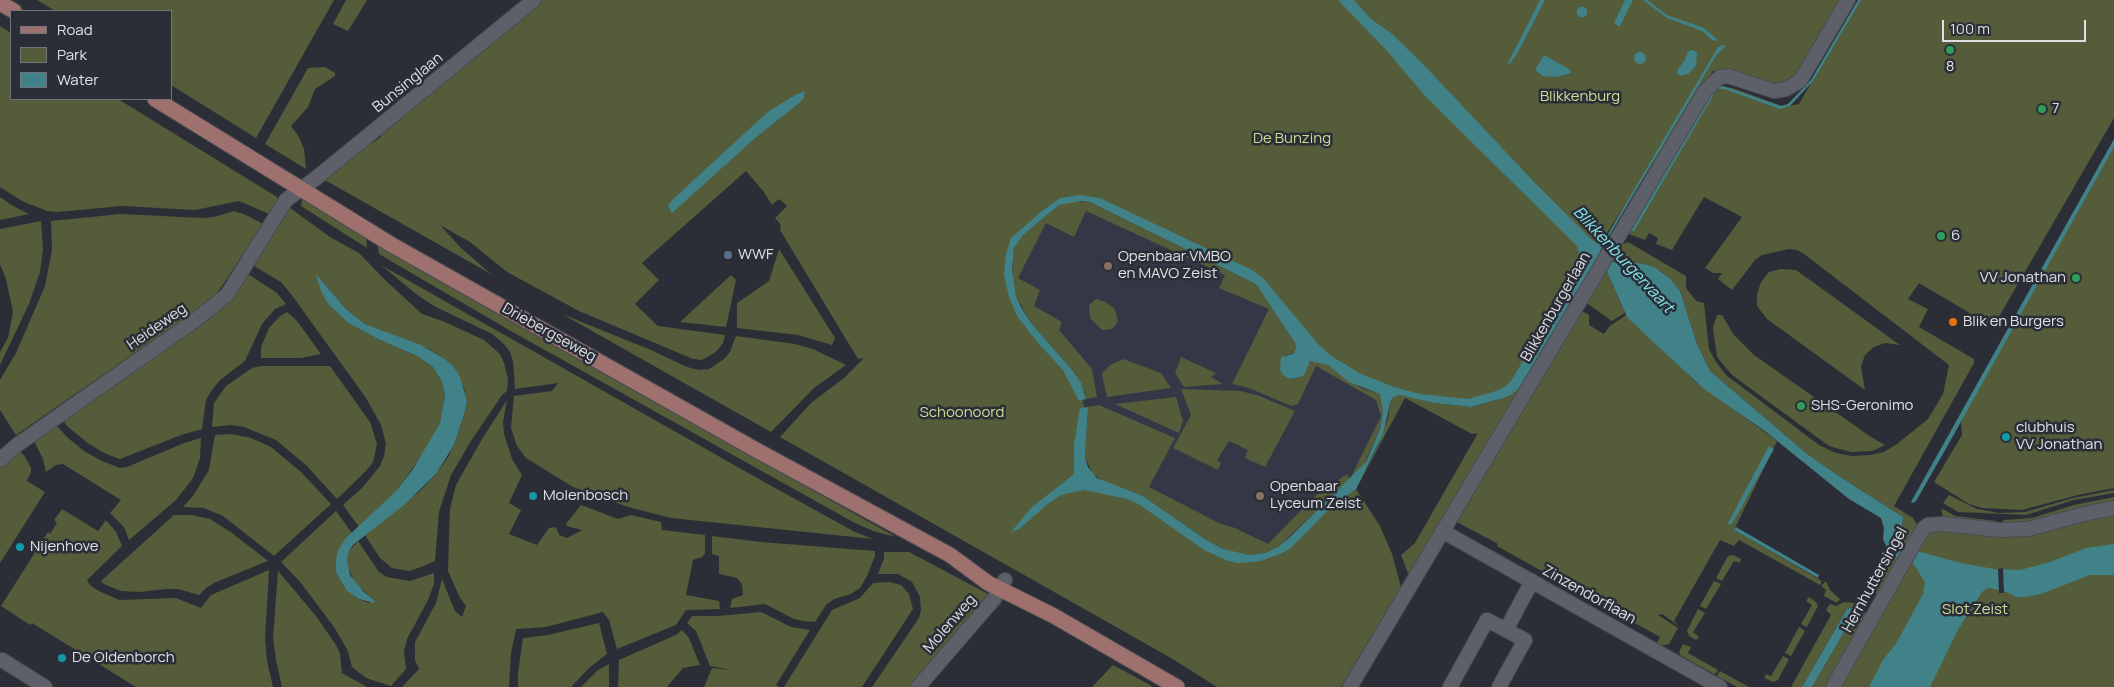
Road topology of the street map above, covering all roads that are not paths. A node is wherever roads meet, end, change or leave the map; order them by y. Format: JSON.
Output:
{"nodes":[{"id":1,"x":534,"y":0,"type":"edge"},
{"id":2,"x":1848,"y":0,"type":"edge"},
{"id":3,"x":0,"y":2,"type":"edge"},
{"id":4,"x":12,"y":10,"type":"edge"},
{"id":5,"x":157,"y":100,"type":"edge"},
{"id":6,"x":301,"y":190,"type":"junction"},
{"id":7,"x":0,"y":460,"type":"edge"},
{"id":8,"x":2114,"y":508,"type":"edge"},
{"id":9,"x":1442,"y":531,"type":"junction"},
{"id":10,"x":1532,"y":581,"type":"junction"},
{"id":11,"x":1003,"y":585,"type":"junction"},
{"id":12,"x":1506,"y":630,"type":"junction"},
{"id":13,"x":2,"y":660,"type":"dead end"},
{"id":14,"x":45,"y":687,"type":"edge"},
{"id":15,"x":918,"y":687,"type":"edge"},
{"id":16,"x":1176,"y":687,"type":"edge"},
{"id":17,"x":1351,"y":687,"type":"edge"},
{"id":18,"x":1450,"y":687,"type":"edge"},
{"id":19,"x":1499,"y":687,"type":"edge"},
{"id":20,"x":1720,"y":687,"type":"edge"},
{"id":21,"x":1833,"y":687,"type":"edge"}],
"edges":[{"from":1,"to":6,"type":"street","name":"Bunsinglaan"},
{"from":2,"to":9,"type":"street","name":"Blikkenburgerlaan"},
{"from":3,"to":4,"type":"main road"},
{"from":5,"to":6,"type":"main road","name":"Driebergseweg"},
{"from":6,"to":7,"type":"street","name":"Heideweg"},
{"from":6,"to":11,"type":"main road","name":"Driebergseweg"},
{"from":8,"to":21,"type":"street","name":"Hernhuttersingel"},
{"from":9,"to":10,"type":"street","name":"Zinzendorflaan"},
{"from":9,"to":17,"type":"street","name":"Blikkenburgerlaan"},
{"from":10,"to":12,"type":"street"},
{"from":10,"to":20,"type":"street","name":"Zinzendorflaan"},
{"from":11,"to":15,"type":"street","name":"Molenweg"},
{"from":11,"to":16,"type":"main road","name":"Driebergseweg"},
{"from":12,"to":18,"type":"street"},
{"from":12,"to":19,"type":"street"},
{"from":13,"to":14,"type":"street"}]}
